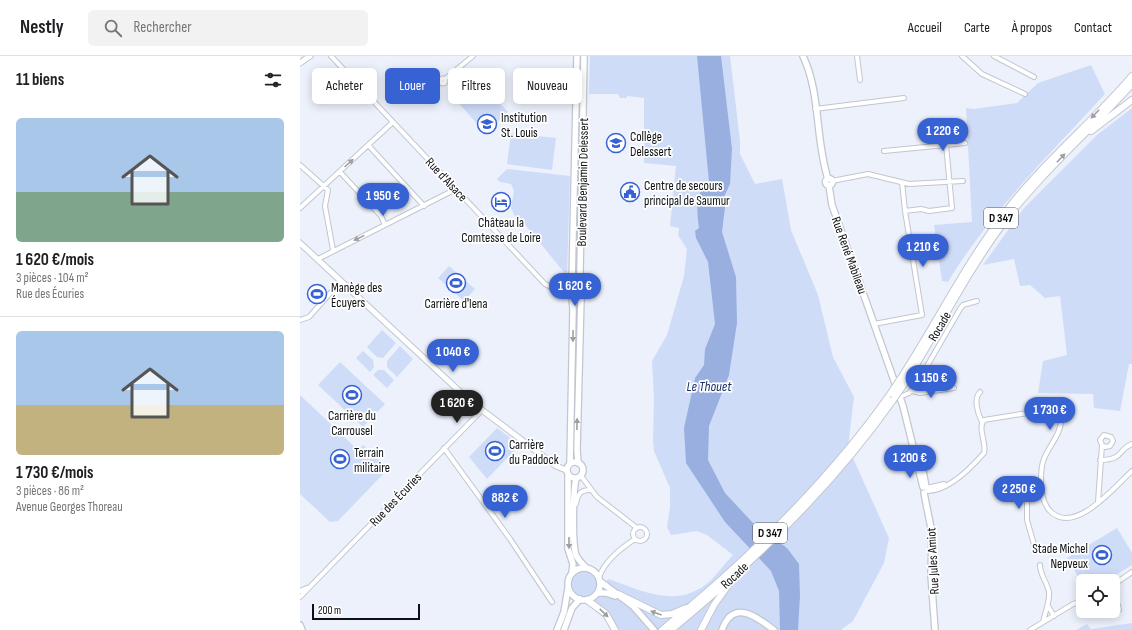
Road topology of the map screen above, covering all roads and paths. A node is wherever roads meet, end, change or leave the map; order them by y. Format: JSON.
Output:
{"nodes":[{"id":1,"x":331,"y":56,"type":"edge"},
{"id":2,"x":473,"y":56,"type":"edge"},
{"id":3,"x":577,"y":56,"type":"edge"},
{"id":4,"x":584,"y":56,"type":"edge"},
{"id":5,"x":803,"y":56,"type":"edge"},
{"id":6,"x":857,"y":56,"type":"edge"},
{"id":7,"x":962,"y":56,"type":"edge"},
{"id":8,"x":994,"y":56,"type":"edge"},
{"id":9,"x":309,"y":57,"type":"edge"},
{"id":10,"x":300,"y":63,"type":"edge"},
{"id":11,"x":1034,"y":77,"type":"dead end"},
{"id":12,"x":1131,"y":79,"type":"edge"},
{"id":13,"x":445,"y":80,"type":"dead end"},
{"id":14,"x":860,"y":80,"type":"dead end"},
{"id":15,"x":1025,"y":94,"type":"dead end"},
{"id":16,"x":904,"y":98,"type":"dead end"},
{"id":17,"x":1132,"y":100,"type":"edge"},
{"id":18,"x":815,"y":109,"type":"junction"},
{"id":19,"x":393,"y":122,"type":"junction"},
{"id":20,"x":947,"y":130,"type":"dead end"},
{"id":21,"x":965,"y":143,"type":"dead end"},
{"id":22,"x":1076,"y":143,"type":"junction"},
{"id":23,"x":946,"y":145,"type":"junction"},
{"id":24,"x":369,"y":146,"type":"junction"},
{"id":25,"x":884,"y":151,"type":"dead end"},
{"id":26,"x":300,"y":165,"type":"edge"},
{"id":27,"x":340,"y":172,"type":"junction"},
{"id":28,"x":963,"y":181,"type":"dead end"},
{"id":29,"x":830,"y":182,"type":"junction"},
{"id":30,"x":902,"y":182,"type":"junction"},
{"id":31,"x":950,"y":182,"type":"junction"},
{"id":32,"x":324,"y":186,"type":"junction"},
{"id":33,"x":456,"y":189,"type":"junction"},
{"id":34,"x":424,"y":206,"type":"junction"},
{"id":35,"x":300,"y":208,"type":"edge"},
{"id":36,"x":905,"y":211,"type":"junction"},
{"id":37,"x":385,"y":225,"type":"junction"},
{"id":38,"x":300,"y":243,"type":"edge"},
{"id":39,"x":333,"y":250,"type":"junction"},
{"id":40,"x":318,"y":259,"type":"junction"},
{"id":41,"x":341,"y":281,"type":"junction"},
{"id":42,"x":572,"y":283,"type":"junction"},
{"id":43,"x":582,"y":284,"type":"junction"},
{"id":44,"x":568,"y":291,"type":"junction"},
{"id":45,"x":572,"y":297,"type":"junction"},
{"id":46,"x":581,"y":297,"type":"junction"},
{"id":47,"x":977,"y":301,"type":"dead end"},
{"id":48,"x":300,"y":320,"type":"edge"},
{"id":49,"x":874,"y":324,"type":"junction"},
{"id":50,"x":901,"y":383,"type":"junction"},
{"id":51,"x":954,"y":388,"type":"dead end"},
{"id":52,"x":912,"y":391,"type":"junction"},
{"id":53,"x":980,"y":392,"type":"dead end"},
{"id":54,"x":900,"y":397,"type":"junction"},
{"id":55,"x":482,"y":410,"type":"junction"},
{"id":56,"x":982,"y":422,"type":"junction"},
{"id":57,"x":1102,"y":444,"type":"dead end"},
{"id":58,"x":1132,"y":444,"type":"edge"},
{"id":59,"x":444,"y":448,"type":"junction"},
{"id":60,"x":1100,"y":460,"type":"junction"},
{"id":61,"x":570,"y":463,"type":"junction"},
{"id":62,"x":578,"y":463,"type":"junction"},
{"id":63,"x":566,"y":470,"type":"junction"},
{"id":64,"x":1132,"y":471,"type":"edge"},
{"id":65,"x":568,"y":476,"type":"junction"},
{"id":66,"x":578,"y":478,"type":"junction"},
{"id":67,"x":1042,"y":478,"type":"junction"},
{"id":68,"x":925,"y":489,"type":"junction"},
{"id":69,"x":590,"y":490,"type":"junction"},
{"id":70,"x":1098,"y":503,"type":"junction"},
{"id":71,"x":574,"y":511,"type":"junction"},
{"id":72,"x":637,"y":528,"type":"junction"},
{"id":73,"x":635,"y":539,"type":"junction"},
{"id":74,"x":1035,"y":548,"type":"dead end"},
{"id":75,"x":742,"y":564,"type":"junction"},
{"id":76,"x":1040,"y":565,"type":"dead end"},
{"id":77,"x":586,"y":568,"type":"junction"},
{"id":78,"x":739,"y":571,"type":"junction"},
{"id":79,"x":1132,"y":572,"type":"edge"},
{"id":80,"x":572,"y":573,"type":"junction"},
{"id":81,"x":600,"y":580,"type":"junction"},
{"id":82,"x":1120,"y":580,"type":"edge"},
{"id":83,"x":568,"y":587,"type":"junction"},
{"id":84,"x":308,"y":588,"type":"junction"},
{"id":85,"x":300,"y":591,"type":"edge"},
{"id":86,"x":598,"y":593,"type":"junction"},
{"id":87,"x":618,"y":594,"type":"junction"},
{"id":88,"x":300,"y":596,"type":"edge"},
{"id":89,"x":580,"y":599,"type":"junction"},
{"id":90,"x":587,"y":600,"type":"junction"},
{"id":91,"x":552,"y":602,"type":"dead end"},
{"id":92,"x":1076,"y":604,"type":"edge"},
{"id":93,"x":693,"y":605,"type":"junction"},
{"id":94,"x":1048,"y":606,"type":"junction"},
{"id":95,"x":1054,"y":616,"type":"junction"},
{"id":96,"x":1043,"y":622,"type":"junction"},
{"id":97,"x":300,"y":625,"type":"edge"},
{"id":98,"x":302,"y":630,"type":"edge"},
{"id":99,"x":557,"y":630,"type":"edge"},
{"id":100,"x":564,"y":630,"type":"edge"},
{"id":101,"x":615,"y":630,"type":"edge"},
{"id":102,"x":652,"y":630,"type":"edge"},
{"id":103,"x":662,"y":630,"type":"edge"},
{"id":104,"x":671,"y":630,"type":"edge"},
{"id":105,"x":701,"y":630,"type":"edge"},
{"id":106,"x":722,"y":630,"type":"edge"},
{"id":107,"x":774,"y":630,"type":"edge"},
{"id":108,"x":935,"y":630,"type":"edge"},
{"id":109,"x":1030,"y":630,"type":"edge"}],
"edges":[{"from":1,"to":19,"type":"street","name":"Rue d'Alsace"},
{"from":2,"to":13,"type":"street"},
{"from":3,"to":42,"type":"main road","name":"Boulevard Benjamin Delessert"},
{"from":4,"to":43,"type":"main road","name":"Boulevard Benjamin Delessert"},
{"from":5,"to":18,"type":"main road","name":"Rue René Mabileau"},
{"from":6,"to":14,"type":"street"},
{"from":7,"to":15,"type":"street"},
{"from":8,"to":11,"type":"street"},
{"from":9,"to":10,"type":"street"},
{"from":12,"to":22,"type":"highway","name":"Rocade","number":"D 347"},
{"from":12,"to":50,"type":"highway","number":"D 347","one_way":true},
{"from":16,"to":18,"type":"street"},
{"from":17,"to":22,"type":"highway"},
{"from":18,"to":29,"type":"main road","name":"Rue René Mabileau"},
{"from":19,"to":24,"type":"street"},
{"from":19,"to":33,"type":"street","name":"Rue d'Alsace"},
{"from":20,"to":23,"type":"street"},
{"from":21,"to":23,"type":"street"},
{"from":50,"to":22,"type":"highway","name":"Rocade","number":"D 347","one_way":true},
{"from":23,"to":25,"type":"street"},
{"from":23,"to":31,"type":"street"},
{"from":27,"to":24,"type":"street","one_way":true},
{"from":24,"to":34,"type":"street"},
{"from":26,"to":32,"type":"street"},
{"from":27,"to":32,"type":"street"},
{"from":27,"to":37,"type":"street"},
{"from":28,"to":31,"type":"street"},
{"from":29,"to":30,"type":"street"},
{"from":29,"to":49,"type":"main road","name":"Rue René Mabileau"},
{"from":30,"to":31,"type":"street"},
{"from":30,"to":36,"type":"street"},
{"from":31,"to":36,"type":"street"},
{"from":32,"to":35,"type":"street"},
{"from":32,"to":39,"type":"street"},
{"from":33,"to":34,"type":"street"},
{"from":33,"to":44,"type":"street","name":"Rue d'Alsace"},
{"from":34,"to":37,"type":"street"},
{"from":36,"to":49,"type":"street"},
{"from":37,"to":39,"type":"street","one_way":true},
{"from":38,"to":40,"type":"street"},
{"from":39,"to":40,"type":"street"},
{"from":40,"to":41,"type":"street"},
{"from":41,"to":48,"type":"street"},
{"from":41,"to":55,"type":"street"},
{"from":42,"to":43,"type":"main road"},
{"from":42,"to":44,"type":"main road"},
{"from":43,"to":46,"type":"main road"},
{"from":44,"to":45,"type":"main road"},
{"from":45,"to":46,"type":"main road"},
{"from":45,"to":61,"type":"main road","one_way":true},
{"from":62,"to":46,"type":"main road","one_way":true},
{"from":47,"to":52,"type":"street"},
{"from":49,"to":54,"type":"main road","name":"Rue Jules Amiot"},
{"from":50,"to":75,"type":"highway","name":"Rocade","number":"D 347","bridge":true},
{"from":51,"to":52,"type":"street"},
{"from":52,"to":54,"type":"street"},
{"from":53,"to":56,"type":"street"},
{"from":54,"to":68,"type":"main road","name":"Rue Jules Amiot"},
{"from":55,"to":59,"type":"street","name":"Rue des Écuries"},
{"from":55,"to":63,"type":"street"},
{"from":56,"to":67,"type":"street"},
{"from":56,"to":68,"type":"street"},
{"from":57,"to":60,"type":"street"},
{"from":58,"to":60,"type":"street"},
{"from":59,"to":84,"type":"street","name":"Rue des Écuries"},
{"from":59,"to":91,"type":"street"},
{"from":60,"to":70,"type":"street"},
{"from":61,"to":62,"type":"main road"},
{"from":61,"to":63,"type":"main road"},
{"from":62,"to":66,"type":"main road"},
{"from":63,"to":65,"type":"main road"},
{"from":64,"to":70,"type":"street"},
{"from":65,"to":66,"type":"main road"},
{"from":65,"to":80,"type":"main road","one_way":true},
{"from":66,"to":69,"type":"street"},
{"from":66,"to":71,"type":"main road"},
{"from":67,"to":70,"type":"street"},
{"from":67,"to":74,"type":"street"},
{"from":68,"to":108,"type":"main road","name":"Rue Jules Amiot"},
{"from":69,"to":71,"type":"street"},
{"from":69,"to":72,"type":"street"},
{"from":71,"to":77,"type":"main road"},
{"from":72,"to":73,"type":"street"},
{"from":72,"to":73,"type":"street"},
{"from":73,"to":81,"type":"street"},
{"from":75,"to":78,"type":"highway","name":"Rocade","number":"D 347"},
{"from":75,"to":93,"type":"highway","number":"D 347"},
{"from":76,"to":94,"type":"street"},
{"from":77,"to":80,"type":"main road"},
{"from":77,"to":81,"type":"main road"},
{"from":78,"to":104,"type":"highway","name":"Rocade","number":"D 347"},
{"from":78,"to":105,"type":"highway"},
{"from":79,"to":82,"type":"street"},
{"from":80,"to":83,"type":"main road"},
{"from":81,"to":86,"type":"main road"},
{"from":81,"to":87,"type":"main road"},
{"from":83,"to":89,"type":"main road"},
{"from":83,"to":99,"type":"main road"},
{"from":84,"to":85,"type":"street","name":"Rue des Écuries"},
{"from":84,"to":88,"type":"street","name":"Rue des Écuries"},
{"from":86,"to":90,"type":"main road"},
{"from":86,"to":102,"type":"main road"},
{"from":93,"to":87,"type":"highway","one_way":true},
{"from":87,"to":102,"type":"main road"},
{"from":89,"to":90,"type":"main road"},
{"from":89,"to":100,"type":"main road"},
{"from":90,"to":101,"type":"highway","one_way":true},
{"from":92,"to":95,"type":"street"},
{"from":93,"to":103,"type":"highway","number":"D 347"},
{"from":94,"to":95,"type":"street"},
{"from":94,"to":96,"type":"street"},
{"from":95,"to":96,"type":"street"},
{"from":96,"to":109,"type":"street"},
{"from":97,"to":98,"type":"main road"},
{"from":106,"to":107,"type":"main road"}]}
